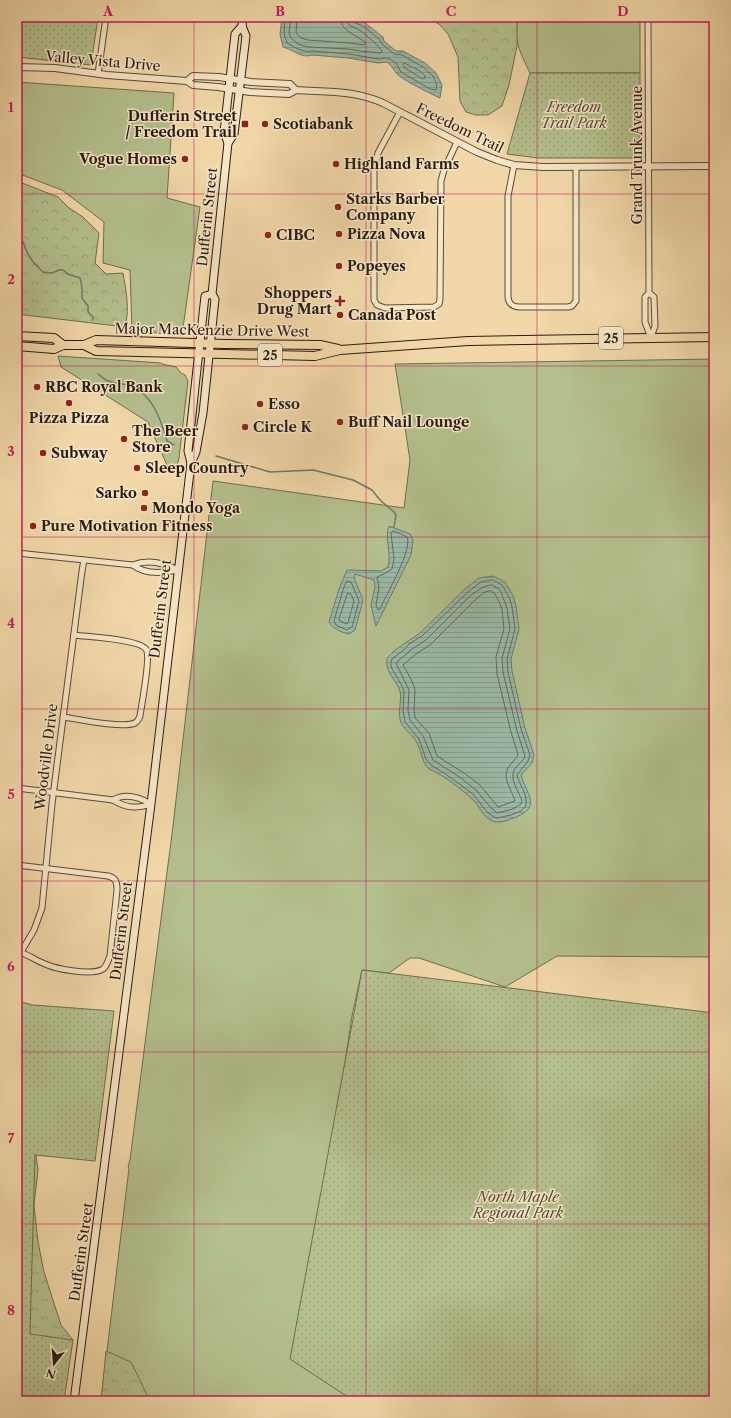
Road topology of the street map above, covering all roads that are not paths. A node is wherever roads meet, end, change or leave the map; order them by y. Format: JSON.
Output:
{"nodes":[{"id":1,"x":106,"y":17,"type":"edge"},
{"id":2,"x":242,"y":17,"type":"edge"},
{"id":3,"x":648,"y":17,"type":"edge"},
{"id":4,"x":242,"y":26,"type":"junction"},
{"id":5,"x":17,"y":67,"type":"edge"},
{"id":6,"x":98,"y":74,"type":"junction"},
{"id":7,"x":230,"y":79,"type":"junction"},
{"id":8,"x":187,"y":80,"type":"junction"},
{"id":9,"x":240,"y":80,"type":"junction"},
{"id":10,"x":229,"y":88,"type":"junction"},
{"id":11,"x":239,"y":90,"type":"junction"},
{"id":12,"x":296,"y":90,"type":"junction"},
{"id":13,"x":400,"y":112,"type":"junction"},
{"id":14,"x":228,"y":142,"type":"junction"},
{"id":15,"x":457,"y":142,"type":"junction"},
{"id":16,"x":514,"y":165,"type":"junction"},
{"id":17,"x":649,"y":166,"type":"junction"},
{"id":18,"x":714,"y":166,"type":"edge"},
{"id":19,"x":576,"y":167,"type":"junction"},
{"id":20,"x":649,"y":293,"type":"junction"},
{"id":21,"x":212,"y":294,"type":"junction"},
{"id":22,"x":17,"y":336,"type":"edge"},
{"id":23,"x":714,"y":337,"type":"edge"},
{"id":24,"x":651,"y":338,"type":"junction"},
{"id":25,"x":200,"y":344,"type":"junction"},
{"id":26,"x":210,"y":344,"type":"junction"},
{"id":27,"x":63,"y":345,"type":"junction"},
{"id":28,"x":84,"y":345,"type":"junction"},
{"id":29,"x":17,"y":346,"type":"edge"},
{"id":30,"x":340,"y":350,"type":"junction"},
{"id":31,"x":199,"y":354,"type":"junction"},
{"id":32,"x":209,"y":354,"type":"junction"},
{"id":33,"x":191,"y":463,"type":"junction"},
{"id":34,"x":17,"y":552,"type":"edge"},
{"id":35,"x":84,"y":560,"type":"junction"},
{"id":36,"x":133,"y":565,"type":"junction"},
{"id":37,"x":178,"y":570,"type":"junction"},
{"id":38,"x":74,"y":634,"type":"junction"},
{"id":39,"x":63,"y":717,"type":"junction"},
{"id":40,"x":17,"y":788,"type":"edge"},
{"id":41,"x":54,"y":792,"type":"junction"},
{"id":42,"x":113,"y":800,"type":"junction"},
{"id":43,"x":151,"y":804,"type":"junction"},
{"id":44,"x":17,"y":865,"type":"edge"},
{"id":45,"x":46,"y":868,"type":"junction"},
{"id":46,"x":19,"y":951,"type":"edge"},
{"id":47,"x":74,"y":1401,"type":"edge"}],
"edges":[{"from":1,"to":6,"type":"street"},
{"from":2,"to":4,"type":"main road","name":"Dufferin Street"},
{"from":3,"to":17,"type":"street","name":"Grand Trunk Avenue"},
{"from":4,"to":7,"type":"main road","name":"Dufferin Street"},
{"from":4,"to":9,"type":"main road","name":"Dufferin Street"},
{"from":5,"to":6,"type":"street","name":"Valley Vista Drive"},
{"from":6,"to":8,"type":"street","name":"Valley Vista Drive"},
{"from":7,"to":8,"type":"street","name":"Valley Vista Drive"},
{"from":7,"to":9,"type":"street","name":"Valley Vista Drive"},
{"from":7,"to":10,"type":"main road","name":"Dufferin Street"},
{"from":8,"to":10,"type":"street","name":"Valley Vista Drive"},
{"from":9,"to":11,"type":"main road","name":"Dufferin Street"},
{"from":9,"to":12,"type":"street","name":"Freedom Trail"},
{"from":10,"to":11,"type":"street","name":"Valley Vista Drive"},
{"from":10,"to":14,"type":"main road","name":"Dufferin Street"},
{"from":11,"to":12,"type":"street","name":"Freedom Trail"},
{"from":11,"to":14,"type":"main road","name":"Dufferin Street"},
{"from":12,"to":13,"type":"street","name":"Freedom Trail"},
{"from":13,"to":15,"type":"street","name":"Freedom Trail"},
{"from":13,"to":15,"type":"street"},
{"from":14,"to":21,"type":"main road","name":"Dufferin Street"},
{"from":15,"to":16,"type":"street","name":"Freedom Trail"},
{"from":16,"to":19,"type":"street","name":"Freedom Trail"},
{"from":16,"to":19,"type":"street"},
{"from":17,"to":18,"type":"street","name":"Freedom Trail"},
{"from":17,"to":19,"type":"street","name":"Freedom Trail"},
{"from":17,"to":20,"type":"street","name":"Grand Trunk Avenue"},
{"from":20,"to":24,"type":"street","name":"Grand Trunk Avenue"},
{"from":20,"to":24,"type":"street","name":"Grand Trunk Avenue"},
{"from":21,"to":25,"type":"main road","name":"Dufferin Street"},
{"from":21,"to":26,"type":"main road","name":"Dufferin Street"},
{"from":22,"to":27,"type":"main road","name":"Major MacKenzie Drive West","number":"25"},
{"from":23,"to":24,"type":"main road","name":"Major MacKenzie Drive West","number":"25"},
{"from":24,"to":30,"type":"main road","name":"Major MacKenzie Drive West","number":"25"},
{"from":25,"to":26,"type":"main road","name":"Major MacKenzie Drive West","number":"25"},
{"from":25,"to":28,"type":"main road","name":"Major MacKenzie Drive West","number":"25"},
{"from":25,"to":31,"type":"main road","name":"Dufferin Street"},
{"from":26,"to":30,"type":"main road","name":"Major MacKenzie Drive West","number":"25"},
{"from":26,"to":32,"type":"main road","name":"Dufferin Street"},
{"from":27,"to":28,"type":"main road","name":"Major MacKenzie Drive West","number":"25"},
{"from":27,"to":29,"type":"main road","name":"Major MacKenzie Drive West","number":"25"},
{"from":28,"to":31,"type":"main road","name":"Major MacKenzie Drive West","number":"25"},
{"from":30,"to":32,"type":"main road","name":"Major MacKenzie Drive West","number":"25"},
{"from":31,"to":32,"type":"main road","name":"Major MacKenzie Drive West","number":"25"},
{"from":31,"to":33,"type":"main road","name":"Dufferin Street"},
{"from":32,"to":33,"type":"main road","name":"Dufferin Street"},
{"from":33,"to":37,"type":"main road","name":"Dufferin Street"},
{"from":34,"to":35,"type":"street"},
{"from":35,"to":36,"type":"street"},
{"from":35,"to":38,"type":"street","name":"Woodville Drive"},
{"from":36,"to":37,"type":"street"},
{"from":36,"to":37,"type":"street"},
{"from":37,"to":43,"type":"main road","name":"Dufferin Street"},
{"from":38,"to":39,"type":"street","name":"Woodville Drive"},
{"from":38,"to":39,"type":"street"},
{"from":39,"to":41,"type":"street","name":"Woodville Drive"},
{"from":40,"to":41,"type":"street"},
{"from":41,"to":42,"type":"street"},
{"from":41,"to":45,"type":"street","name":"Woodville Drive"},
{"from":42,"to":43,"type":"street"},
{"from":42,"to":43,"type":"street"},
{"from":43,"to":47,"type":"main road","name":"Dufferin Street"},
{"from":44,"to":45,"type":"street"},
{"from":45,"to":46,"type":"street","name":"Woodville Drive"},
{"from":45,"to":46,"type":"street"}]}
